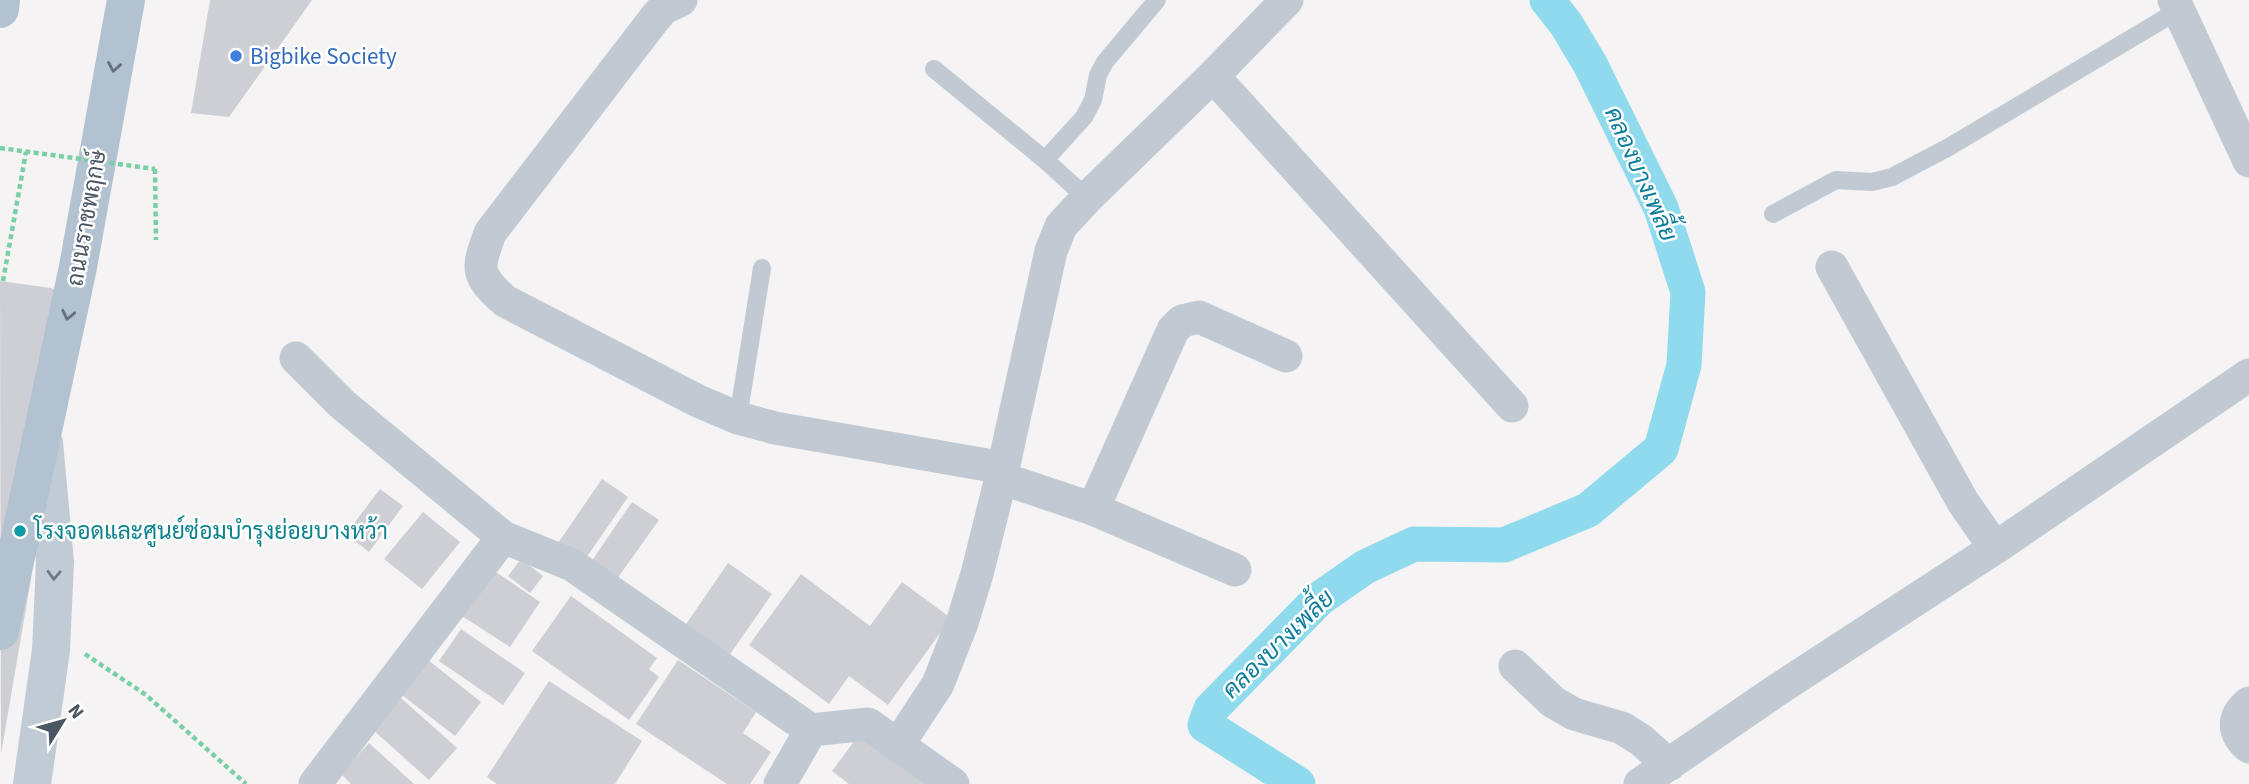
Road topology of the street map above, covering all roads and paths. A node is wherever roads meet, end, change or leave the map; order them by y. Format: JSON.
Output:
{"nodes":[{"id":1,"x":1,"y":0,"type":"edge"},
{"id":2,"x":125,"y":0,"type":"edge"},
{"id":3,"x":681,"y":0,"type":"edge"},
{"id":4,"x":1157,"y":0,"type":"edge"},
{"id":5,"x":1287,"y":0,"type":"edge"},
{"id":6,"x":2177,"y":5,"type":"edge"},
{"id":7,"x":0,"y":9,"type":"edge"},
{"id":8,"x":934,"y":69,"type":"dead end"},
{"id":9,"x":1213,"y":76,"type":"junction"},
{"id":10,"x":0,"y":148,"type":"edge"},
{"id":11,"x":26,"y":152,"type":"junction"},
{"id":12,"x":1045,"y":160,"type":"junction"},
{"id":13,"x":2249,"y":161,"type":"edge"},
{"id":14,"x":1087,"y":198,"type":"junction"},
{"id":15,"x":1773,"y":214,"type":"dead end"},
{"id":16,"x":156,"y":240,"type":"dead end"},
{"id":17,"x":1832,"y":267,"type":"dead end"},
{"id":18,"x":762,"y":268,"type":"dead end"},
{"id":19,"x":3,"y":281,"type":"dead end"},
{"id":20,"x":1286,"y":356,"type":"dead end"},
{"id":21,"x":296,"y":358,"type":"dead end"},
{"id":22,"x":2249,"y":375,"type":"edge"},
{"id":23,"x":1513,"y":406,"type":"dead end"},
{"id":24,"x":738,"y":418,"type":"junction"},
{"id":25,"x":43,"y":434,"type":"junction"},
{"id":26,"x":1003,"y":473,"type":"junction"},
{"id":27,"x":1093,"y":509,"type":"junction"},
{"id":28,"x":503,"y":537,"type":"junction"},
{"id":29,"x":1995,"y":548,"type":"junction"},
{"id":30,"x":1235,"y":570,"type":"dead end"},
{"id":31,"x":0,"y":631,"type":"edge"},
{"id":32,"x":85,"y":654,"type":"dead end"},
{"id":33,"x":1515,"y":666,"type":"dead end"},
{"id":34,"x":2249,"y":703,"type":"edge"},
{"id":35,"x":811,"y":730,"type":"junction"},
{"id":36,"x":898,"y":745,"type":"junction"},
{"id":37,"x":2249,"y":747,"type":"edge"},
{"id":38,"x":1668,"y":765,"type":"junction"},
{"id":39,"x":32,"y":784,"type":"edge"},
{"id":40,"x":246,"y":784,"type":"edge"},
{"id":41,"x":315,"y":784,"type":"edge"},
{"id":42,"x":780,"y":784,"type":"edge"},
{"id":43,"x":953,"y":784,"type":"edge"},
{"id":44,"x":1640,"y":784,"type":"edge"}],
"edges":[{"from":1,"to":7,"type":"main road"},
{"from":2,"to":25,"type":"main road","name":"ถนนราชพฤกษ์","one_way":true},
{"from":3,"to":24,"type":"street"},
{"from":4,"to":12,"type":"lane"},
{"from":5,"to":9,"type":"street"},
{"from":6,"to":13,"type":"street"},
{"from":6,"to":15,"type":"lane"},
{"from":8,"to":12,"type":"lane"},
{"from":9,"to":14,"type":"street"},
{"from":9,"to":23,"type":"street"},
{"from":10,"to":11,"type":"path","bridge":true},
{"from":11,"to":16,"type":"path","bridge":true},
{"from":11,"to":19,"type":"path"},
{"from":12,"to":14,"type":"lane"},
{"from":14,"to":26,"type":"street"},
{"from":17,"to":29,"type":"street"},
{"from":18,"to":24,"type":"lane"},
{"from":20,"to":27,"type":"street"},
{"from":21,"to":28,"type":"street"},
{"from":22,"to":29,"type":"street"},
{"from":24,"to":26,"type":"street"},
{"from":25,"to":31,"type":"main road","name":"ถนนราชพฤกษ์"},
{"from":25,"to":39,"type":"main road","name":"ถนนราชพฤกษ์","one_way":true},
{"from":26,"to":27,"type":"street"},
{"from":26,"to":36,"type":"street"},
{"from":27,"to":30,"type":"street"},
{"from":28,"to":35,"type":"street"},
{"from":28,"to":41,"type":"street"},
{"from":29,"to":38,"type":"street"},
{"from":32,"to":40,"type":"path"},
{"from":33,"to":38,"type":"street"},
{"from":34,"to":37,"type":"street"},
{"from":35,"to":36,"type":"street"},
{"from":35,"to":42,"type":"street"},
{"from":36,"to":43,"type":"street"},
{"from":38,"to":44,"type":"street"}]}
